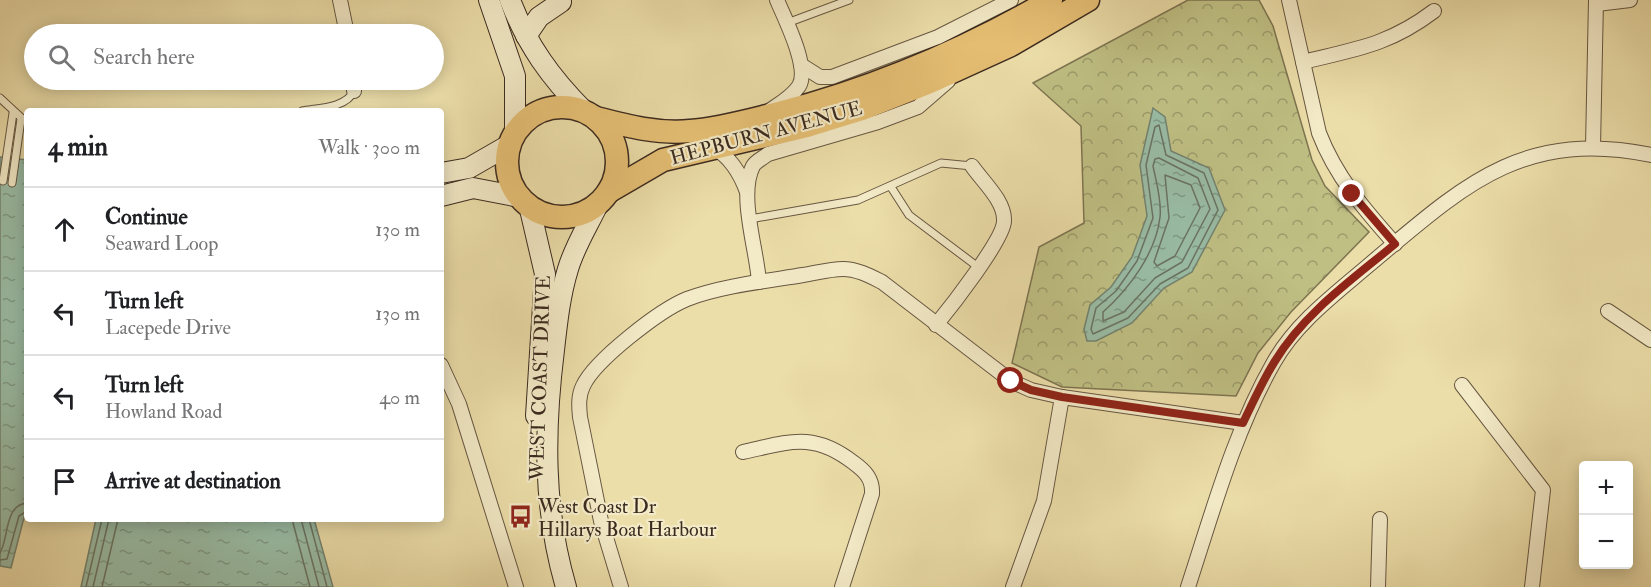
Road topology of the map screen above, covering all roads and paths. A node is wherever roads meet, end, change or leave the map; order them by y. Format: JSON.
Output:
{"nodes":[{"id":1,"x":340,"y":0,"type":"edge"},
{"id":2,"x":489,"y":0,"type":"edge"},
{"id":3,"x":510,"y":0,"type":"edge"},
{"id":4,"x":538,"y":0,"type":"edge"},
{"id":5,"x":777,"y":0,"type":"edge"},
{"id":6,"x":849,"y":0,"type":"edge"},
{"id":7,"x":1011,"y":0,"type":"edge"},
{"id":8,"x":1051,"y":0,"type":"edge"},
{"id":9,"x":1088,"y":0,"type":"edge"},
{"id":10,"x":1630,"y":0,"type":"edge"},
{"id":11,"x":563,"y":1,"type":"edge"},
{"id":12,"x":1596,"y":2,"type":"edge"},
{"id":13,"x":1288,"y":4,"type":"edge"},
{"id":14,"x":1434,"y":11,"type":"dead end"},
{"id":15,"x":787,"y":23,"type":"junction"},
{"id":16,"x":345,"y":24,"type":"edge"},
{"id":17,"x":526,"y":36,"type":"junction"},
{"id":18,"x":1303,"y":62,"type":"junction"},
{"id":19,"x":801,"y":65,"type":"junction"},
{"id":20,"x":966,"y":66,"type":"junction"},
{"id":21,"x":352,"y":90,"type":"edge"},
{"id":22,"x":0,"y":101,"type":"edge"},
{"id":23,"x":318,"y":108,"type":"edge"},
{"id":24,"x":13,"y":113,"type":"junction"},
{"id":25,"x":590,"y":115,"type":"junction"},
{"id":26,"x":760,"y":118,"type":"junction"},
{"id":27,"x":24,"y":121,"type":"edge"},
{"id":28,"x":512,"y":139,"type":"junction"},
{"id":29,"x":709,"y":147,"type":"junction"},
{"id":30,"x":1593,"y":147,"type":"junction"},
{"id":31,"x":1651,"y":155,"type":"edge"},
{"id":32,"x":972,"y":166,"type":"joint"},
{"id":33,"x":444,"y":172,"type":"edge"},
{"id":34,"x":3,"y":181,"type":"dead end"},
{"id":35,"x":12,"y":183,"type":"dead end"},
{"id":36,"x":891,"y":187,"type":"junction"},
{"id":37,"x":444,"y":195,"type":"edge"},
{"id":38,"x":604,"y":197,"type":"junction"},
{"id":39,"x":749,"y":197,"type":"junction"},
{"id":40,"x":524,"y":201,"type":"junction"},
{"id":41,"x":750,"y":219,"type":"junction"},
{"id":42,"x":1395,"y":244,"type":"junction"},
{"id":43,"x":978,"y":267,"type":"junction"},
{"id":44,"x":759,"y":282,"type":"junction"},
{"id":45,"x":1608,"y":311,"type":"dead end"},
{"id":46,"x":936,"y":325,"type":"junction"},
{"id":47,"x":1651,"y":340,"type":"edge"},
{"id":48,"x":444,"y":372,"type":"edge"},
{"id":49,"x":1462,"y":385,"type":"dead end"},
{"id":50,"x":444,"y":389,"type":"edge"},
{"id":51,"x":1062,"y":397,"type":"junction"},
{"id":52,"x":1243,"y":423,"type":"junction"},
{"id":53,"x":743,"y":452,"type":"dead end"},
{"id":54,"x":484,"y":489,"type":"junction"},
{"id":55,"x":1380,"y":519,"type":"dead end"},
{"id":56,"x":516,"y":587,"type":"edge"},
{"id":57,"x":556,"y":587,"type":"edge"},
{"id":58,"x":566,"y":587,"type":"edge"},
{"id":59,"x":621,"y":587,"type":"edge"},
{"id":60,"x":842,"y":587,"type":"edge"},
{"id":61,"x":1013,"y":587,"type":"edge"},
{"id":62,"x":1188,"y":587,"type":"edge"},
{"id":63,"x":1378,"y":587,"type":"edge"},
{"id":64,"x":1532,"y":587,"type":"edge"}],
"edges":[{"from":1,"to":16,"type":"street"},
{"from":2,"to":28,"type":"main road"},
{"from":3,"to":17,"type":"main road"},
{"from":4,"to":11,"type":"main road"},
{"from":5,"to":15,"type":"street"},
{"from":6,"to":15,"type":"lane"},
{"from":7,"to":19,"type":"street"},
{"from":8,"to":26,"type":"main road","name":"HEPBURN AVENUE"},
{"from":9,"to":20,"type":"main road","name":"HEPBURN AVENUE"},
{"from":10,"to":12,"type":"street"},
{"from":11,"to":17,"type":"main road"},
{"from":12,"to":30,"type":"street"},
{"from":13,"to":18,"type":"street"},
{"from":14,"to":18,"type":"street"},
{"from":15,"to":19,"type":"street"},
{"from":17,"to":25,"type":"main road"},
{"from":18,"to":42,"type":"street"},
{"from":19,"to":26,"type":"street"},
{"from":20,"to":29,"type":"main road","name":"HEPBURN AVENUE"},
{"from":20,"to":39,"type":"street"},
{"from":21,"to":23,"type":"lane"},
{"from":22,"to":24,"type":"lane"},
{"from":24,"to":27,"type":"lane"},
{"from":24,"to":34,"type":"lane"},
{"from":25,"to":26,"type":"main road","name":"HEPBURN AVENUE"},
{"from":25,"to":28,"type":"main road"},
{"from":25,"to":38,"type":"main road"},
{"from":27,"to":35,"type":"lane"},
{"from":28,"to":33,"type":"main road"},
{"from":28,"to":40,"type":"main road"},
{"from":29,"to":38,"type":"main road","name":"HEPBURN AVENUE"},
{"from":29,"to":39,"type":"street"},
{"from":30,"to":31,"type":"street"},
{"from":30,"to":42,"type":"street"},
{"from":32,"to":36,"type":"lane"},
{"from":32,"to":43,"type":"street"},
{"from":36,"to":41,"type":"lane"},
{"from":36,"to":43,"type":"lane"},
{"from":37,"to":40,"type":"main road"},
{"from":38,"to":40,"type":"main road"},
{"from":38,"to":58,"type":"main road","name":"WEST COAST DRIVE"},
{"from":39,"to":41,"type":"street"},
{"from":40,"to":57,"type":"main road","name":"WEST COAST DRIVE"},
{"from":41,"to":44,"type":"street"},
{"from":42,"to":52,"type":"street"},
{"from":43,"to":46,"type":"street"},
{"from":44,"to":46,"type":"street"},
{"from":44,"to":59,"type":"street"},
{"from":45,"to":47,"type":"street"},
{"from":46,"to":51,"type":"street"},
{"from":48,"to":54,"type":"street"},
{"from":49,"to":64,"type":"street"},
{"from":50,"to":54,"type":"street"},
{"from":51,"to":52,"type":"street"},
{"from":51,"to":61,"type":"street"},
{"from":52,"to":62,"type":"street"},
{"from":53,"to":60,"type":"street"},
{"from":54,"to":56,"type":"street"},
{"from":55,"to":63,"type":"street"}]}
